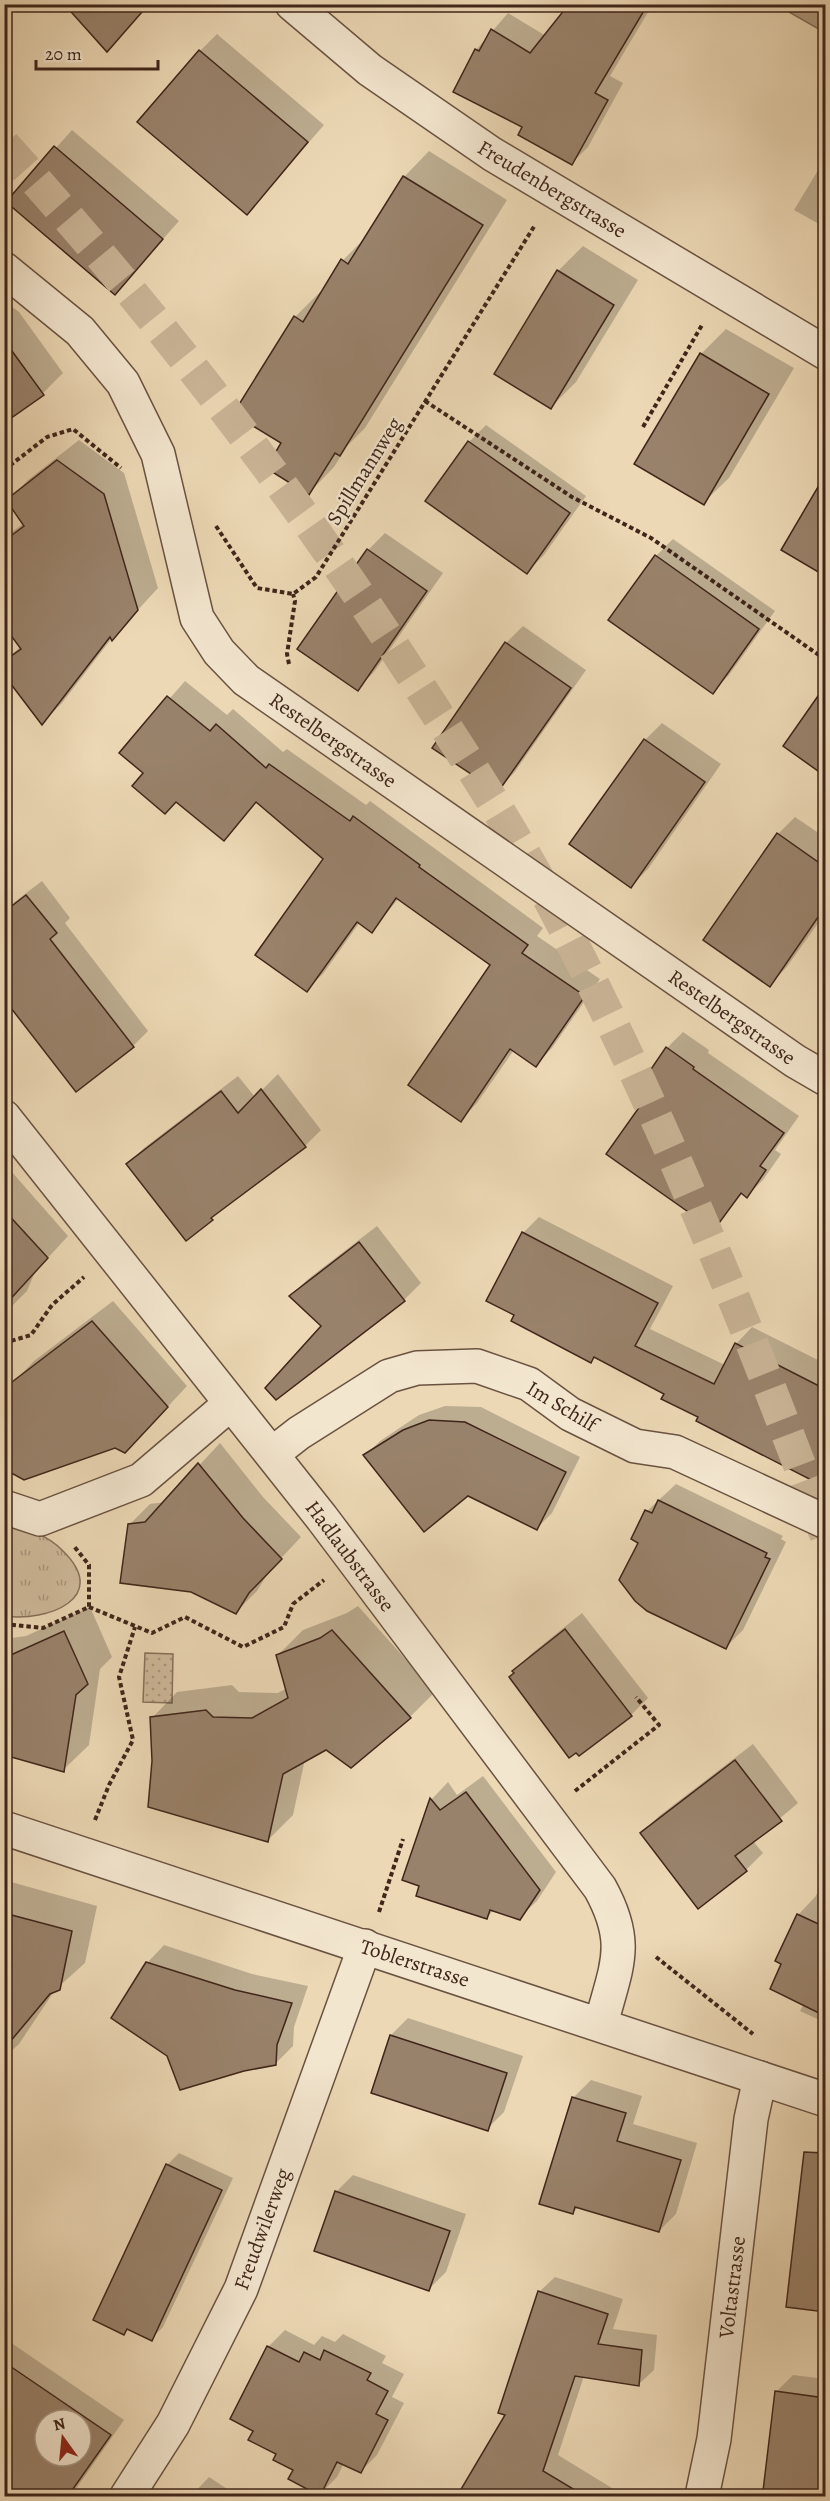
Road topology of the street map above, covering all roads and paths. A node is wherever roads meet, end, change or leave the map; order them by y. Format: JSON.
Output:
{"nodes":[{"id":1,"x":292,"y":4,"type":"edge"},
{"id":2,"x":535,"y":225,"type":"dead end"},
{"id":3,"x":4,"y":269,"type":"edge"},
{"id":4,"x":702,"y":325,"type":"dead end"},
{"id":5,"x":825,"y":353,"type":"edge"},
{"id":6,"x":425,"y":401,"type":"junction"},
{"id":7,"x":643,"y":427,"type":"dead end"},
{"id":8,"x":4,"y":470,"type":"edge"},
{"id":9,"x":125,"y":471,"type":"dead end"},
{"id":10,"x":212,"y":521,"type":"dead end"},
{"id":11,"x":293,"y":594,"type":"junction"},
{"id":12,"x":825,"y":660,"type":"edge"},
{"id":13,"x":289,"y":663,"type":"dead end"},
{"id":14,"x":825,"y":1079,"type":"edge"},
{"id":15,"x":4,"y":1117,"type":"edge"},
{"id":16,"x":92,"y":1270,"type":"dead end"},
{"id":17,"x":4,"y":1343,"type":"edge"},
{"id":18,"x":230,"y":1404,"type":"junction"},
{"id":19,"x":272,"y":1454,"type":"junction"},
{"id":20,"x":4,"y":1507,"type":"edge"},
{"id":21,"x":40,"y":1519,"type":"junction"},
{"id":22,"x":825,"y":1522,"type":"edge"},
{"id":23,"x":330,"y":1576,"type":"dead end"},
{"id":24,"x":89,"y":1607,"type":"junction"},
{"id":25,"x":4,"y":1624,"type":"edge"},
{"id":26,"x":135,"y":1627,"type":"junction"},
{"id":27,"x":636,"y":1697,"type":"dead end"},
{"id":28,"x":571,"y":1794,"type":"dead end"},
{"id":29,"x":92,"y":1825,"type":"dead end"},
{"id":30,"x":4,"y":1828,"type":"edge"},
{"id":31,"x":403,"y":1839,"type":"dead end"},
{"id":32,"x":370,"y":1932,"type":"junction"},
{"id":33,"x":668,"y":1967,"type":"dead end"},
{"id":34,"x":601,"y":2024,"type":"junction"},
{"id":35,"x":755,"y":2035,"type":"dead end"},
{"id":36,"x":760,"y":2078,"type":"junction"},
{"id":37,"x":825,"y":2100,"type":"edge"},
{"id":38,"x":127,"y":2496,"type":"edge"},
{"id":39,"x":702,"y":2496,"type":"edge"}],
"edges":[{"from":1,"to":5,"type":"street","name":"Freudenbergstrasse"},
{"from":2,"to":6,"type":"path","name":"Spillmannweg"},
{"from":3,"to":14,"type":"street","name":"Restelbergstrasse"},
{"from":4,"to":7,"type":"path"},
{"from":6,"to":11,"type":"path","name":"Spillmannweg"},
{"from":6,"to":12,"type":"path"},
{"from":8,"to":9,"type":"path"},
{"from":10,"to":11,"type":"path"},
{"from":11,"to":13,"type":"path"},
{"from":15,"to":18,"type":"street","name":"Hadlaubstrasse"},
{"from":16,"to":17,"type":"path"},
{"from":18,"to":19,"type":"street","name":"Hadlaubstrasse"},
{"from":18,"to":21,"type":"street"},
{"from":19,"to":22,"type":"street","name":"Im Schilf"},
{"from":19,"to":34,"type":"street","name":"Hadlaubstrasse"},
{"from":20,"to":21,"type":"street"},
{"from":21,"to":24,"type":"path"},
{"from":23,"to":26,"type":"path"},
{"from":24,"to":25,"type":"path"},
{"from":24,"to":26,"type":"path"},
{"from":26,"to":29,"type":"path"},
{"from":27,"to":28,"type":"path"},
{"from":30,"to":32,"type":"street","name":"Toblerstrasse"},
{"from":31,"to":32,"type":"path"},
{"from":32,"to":34,"type":"street","name":"Toblerstrasse"},
{"from":32,"to":38,"type":"street","name":"Freudwilerweg"},
{"from":33,"to":35,"type":"path"},
{"from":34,"to":36,"type":"street","name":"Toblerstrasse"},
{"from":36,"to":37,"type":"street","name":"Toblerstrasse"},
{"from":36,"to":39,"type":"street","name":"Voltastrasse"}]}
